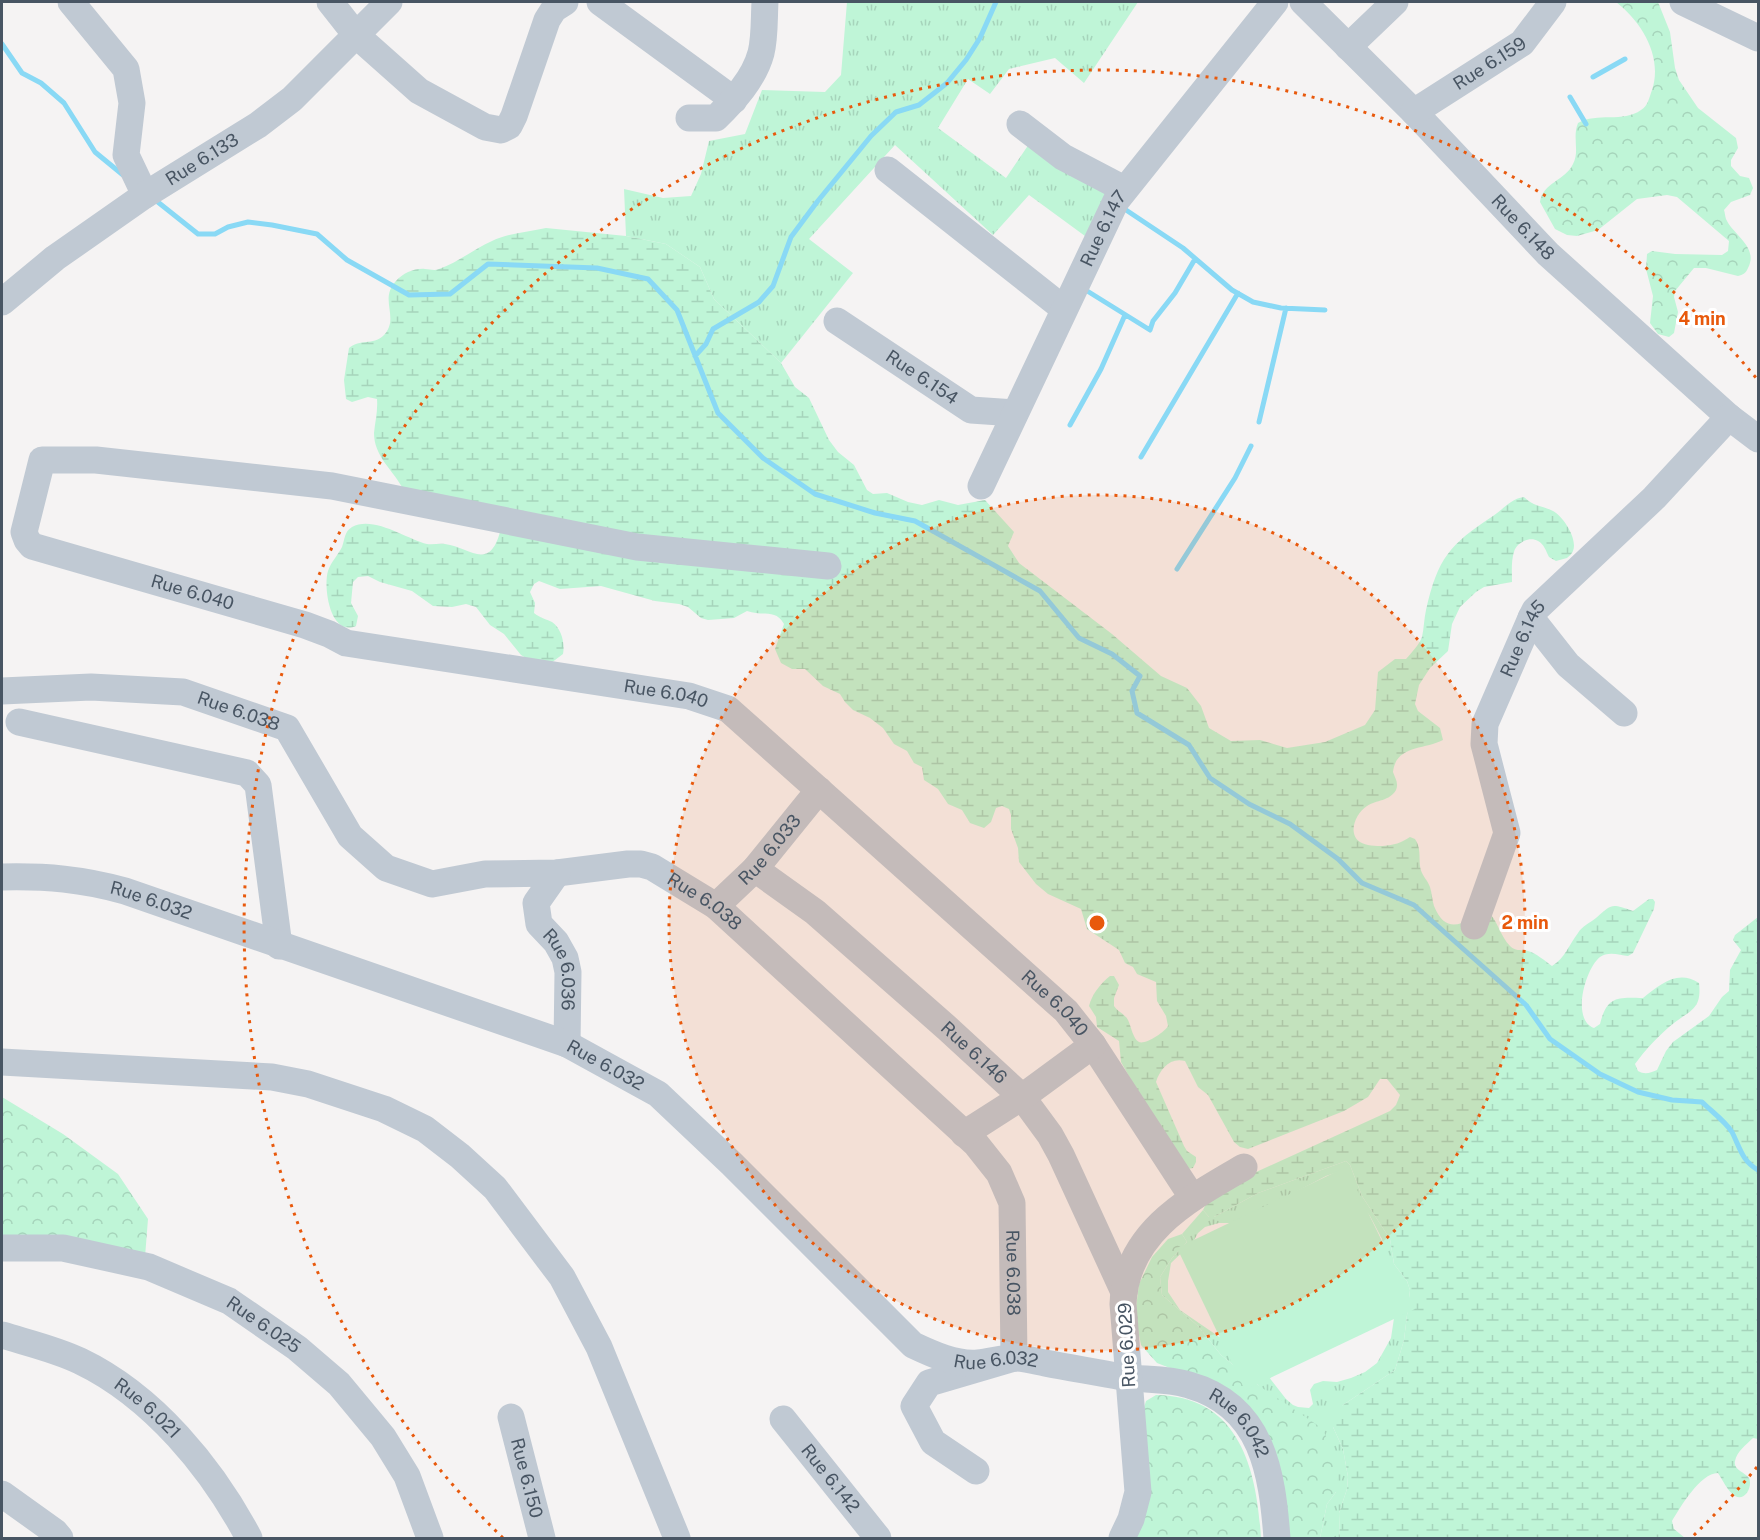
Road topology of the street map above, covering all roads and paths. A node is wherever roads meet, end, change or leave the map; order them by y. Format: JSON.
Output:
{"nodes":[{"id":1,"x":71,"y":2,"type":"edge"},
{"id":2,"x":330,"y":2,"type":"edge"},
{"id":3,"x":389,"y":2,"type":"edge"},
{"id":4,"x":566,"y":2,"type":"edge"},
{"id":5,"x":600,"y":2,"type":"edge"},
{"id":6,"x":765,"y":2,"type":"edge"},
{"id":7,"x":1275,"y":2,"type":"edge"},
{"id":8,"x":1303,"y":2,"type":"edge"},
{"id":9,"x":1395,"y":2,"type":"edge"},
{"id":10,"x":1553,"y":2,"type":"edge"},
{"id":11,"x":1683,"y":2,"type":"edge"},
{"id":12,"x":356,"y":35,"type":"junction"},
{"id":13,"x":1758,"y":38,"type":"edge"},
{"id":14,"x":1348,"y":47,"type":"junction"},
{"id":15,"x":734,"y":100,"type":"junction"},
{"id":16,"x":1414,"y":112,"type":"junction"},
{"id":17,"x":689,"y":118,"type":"dead end"},
{"id":18,"x":1020,"y":123,"type":"dead end"},
{"id":19,"x":888,"y":170,"type":"dead end"},
{"id":20,"x":1124,"y":189,"type":"junction"},
{"id":21,"x":145,"y":195,"type":"junction"},
{"id":22,"x":2,"y":302,"type":"edge"},
{"id":23,"x":1064,"y":309,"type":"junction"},
{"id":24,"x":837,"y":321,"type":"dead end"},
{"id":25,"x":1015,"y":413,"type":"junction"},
{"id":26,"x":1729,"y":417,"type":"junction"},
{"id":27,"x":1758,"y":439,"type":"edge"},
{"id":28,"x":981,"y":486,"type":"dead end"},
{"id":29,"x":828,"y":566,"type":"dead end"},
{"id":30,"x":1531,"y":618,"type":"junction"},
{"id":31,"x":2,"y":691,"type":"edge"},
{"id":32,"x":1624,"y":713,"type":"dead end"},
{"id":33,"x":19,"y":722,"type":"dead end"},
{"id":34,"x":819,"y":790,"type":"junction"},
{"id":35,"x":755,"y":869,"type":"junction"},
{"id":36,"x":556,"y":873,"type":"junction"},
{"id":37,"x":2,"y":876,"type":"edge"},
{"id":38,"x":716,"y":906,"type":"junction"},
{"id":39,"x":1474,"y":926,"type":"dead end"},
{"id":40,"x":279,"y":946,"type":"junction"},
{"id":41,"x":567,"y":1044,"type":"junction"},
{"id":42,"x":1093,"y":1045,"type":"junction"},
{"id":43,"x":2,"y":1062,"type":"edge"},
{"id":44,"x":1022,"y":1097,"type":"junction"},
{"id":45,"x":964,"y":1134,"type":"junction"},
{"id":46,"x":1244,"y":1167,"type":"dead end"},
{"id":47,"x":1192,"y":1197,"type":"junction"},
{"id":48,"x":2,"y":1248,"type":"edge"},
{"id":49,"x":1124,"y":1292,"type":"junction"},
{"id":50,"x":2,"y":1335,"type":"edge"},
{"id":51,"x":1014,"y":1358,"type":"junction"},
{"id":52,"x":1128,"y":1378,"type":"junction"},
{"id":53,"x":511,"y":1417,"type":"dead end"},
{"id":54,"x":783,"y":1419,"type":"dead end"},
{"id":55,"x":976,"y":1471,"type":"dead end"},
{"id":56,"x":2,"y":1494,"type":"edge"},
{"id":57,"x":60,"y":1539,"type":"edge"},
{"id":58,"x":249,"y":1539,"type":"edge"},
{"id":59,"x":430,"y":1539,"type":"edge"},
{"id":60,"x":542,"y":1539,"type":"edge"},
{"id":61,"x":677,"y":1539,"type":"edge"},
{"id":62,"x":878,"y":1539,"type":"edge"},
{"id":63,"x":1122,"y":1539,"type":"edge"},
{"id":64,"x":1277,"y":1539,"type":"edge"}],
"edges":[{"from":1,"to":21,"type":"street"},
{"from":2,"to":12,"type":"street"},
{"from":3,"to":12,"type":"street","name":"Rue 6.133"},
{"from":4,"to":12,"type":"street"},
{"from":5,"to":15,"type":"street"},
{"from":6,"to":15,"type":"street"},
{"from":7,"to":20,"type":"street","name":"Rue 6.147"},
{"from":8,"to":14,"type":"street","name":"Rue 6.148"},
{"from":9,"to":14,"type":"street"},
{"from":10,"to":16,"type":"street","name":"Rue 6.159"},
{"from":11,"to":13,"type":"street"},
{"from":12,"to":21,"type":"street","name":"Rue 6.133"},
{"from":14,"to":16,"type":"street","name":"Rue 6.148"},
{"from":15,"to":17,"type":"street"},
{"from":16,"to":26,"type":"street","name":"Rue 6.148"},
{"from":18,"to":20,"type":"street"},
{"from":19,"to":23,"type":"street"},
{"from":20,"to":23,"type":"street","name":"Rue 6.147"},
{"from":21,"to":22,"type":"street","name":"Rue 6.133"},
{"from":23,"to":25,"type":"street","name":"Rue 6.147"},
{"from":24,"to":25,"type":"street","name":"Rue 6.154"},
{"from":25,"to":28,"type":"street","name":"Rue 6.147"},
{"from":26,"to":27,"type":"street","name":"Rue 6.148"},
{"from":26,"to":30,"type":"street","name":"Rue 6.145"},
{"from":29,"to":34,"type":"street","name":"Rue 6.040"},
{"from":30,"to":32,"type":"street"},
{"from":30,"to":39,"type":"street","name":"Rue 6.145"},
{"from":31,"to":36,"type":"street","name":"Rue 6.038"},
{"from":33,"to":40,"type":"street"},
{"from":34,"to":35,"type":"street","name":"Rue 6.033"},
{"from":34,"to":42,"type":"street","name":"Rue 6.040"},
{"from":35,"to":38,"type":"street","name":"Rue 6.033"},
{"from":35,"to":44,"type":"street","name":"Rue 6.146"},
{"from":36,"to":38,"type":"street","name":"Rue 6.038"},
{"from":36,"to":41,"type":"street","name":"Rue 6.036"},
{"from":37,"to":40,"type":"street","name":"Rue 6.032"},
{"from":38,"to":45,"type":"street","name":"Rue 6.038"},
{"from":40,"to":41,"type":"street","name":"Rue 6.032"},
{"from":41,"to":51,"type":"street","name":"Rue 6.032"},
{"from":42,"to":44,"type":"street"},
{"from":42,"to":47,"type":"street","name":"Rue 6.040"},
{"from":43,"to":61,"type":"street"},
{"from":44,"to":45,"type":"street"},
{"from":44,"to":49,"type":"street","name":"Rue 6.146"},
{"from":45,"to":51,"type":"street","name":"Rue 6.038"},
{"from":46,"to":47,"type":"street","name":"Rue 6.029"},
{"from":47,"to":49,"type":"street","name":"Rue 6.029"},
{"from":48,"to":59,"type":"street","name":"Rue 6.025"},
{"from":49,"to":52,"type":"street","name":"Rue 6.029"},
{"from":50,"to":58,"type":"street","name":"Rue 6.021"},
{"from":51,"to":52,"type":"street","name":"Rue 6.032"},
{"from":51,"to":55,"type":"street"},
{"from":52,"to":63,"type":"street","name":"Rue 6.029"},
{"from":52,"to":64,"type":"street","name":"Rue 6.042"},
{"from":53,"to":60,"type":"street","name":"Rue 6.150"},
{"from":54,"to":62,"type":"street","name":"Rue 6.142"},
{"from":56,"to":57,"type":"street"}]}
